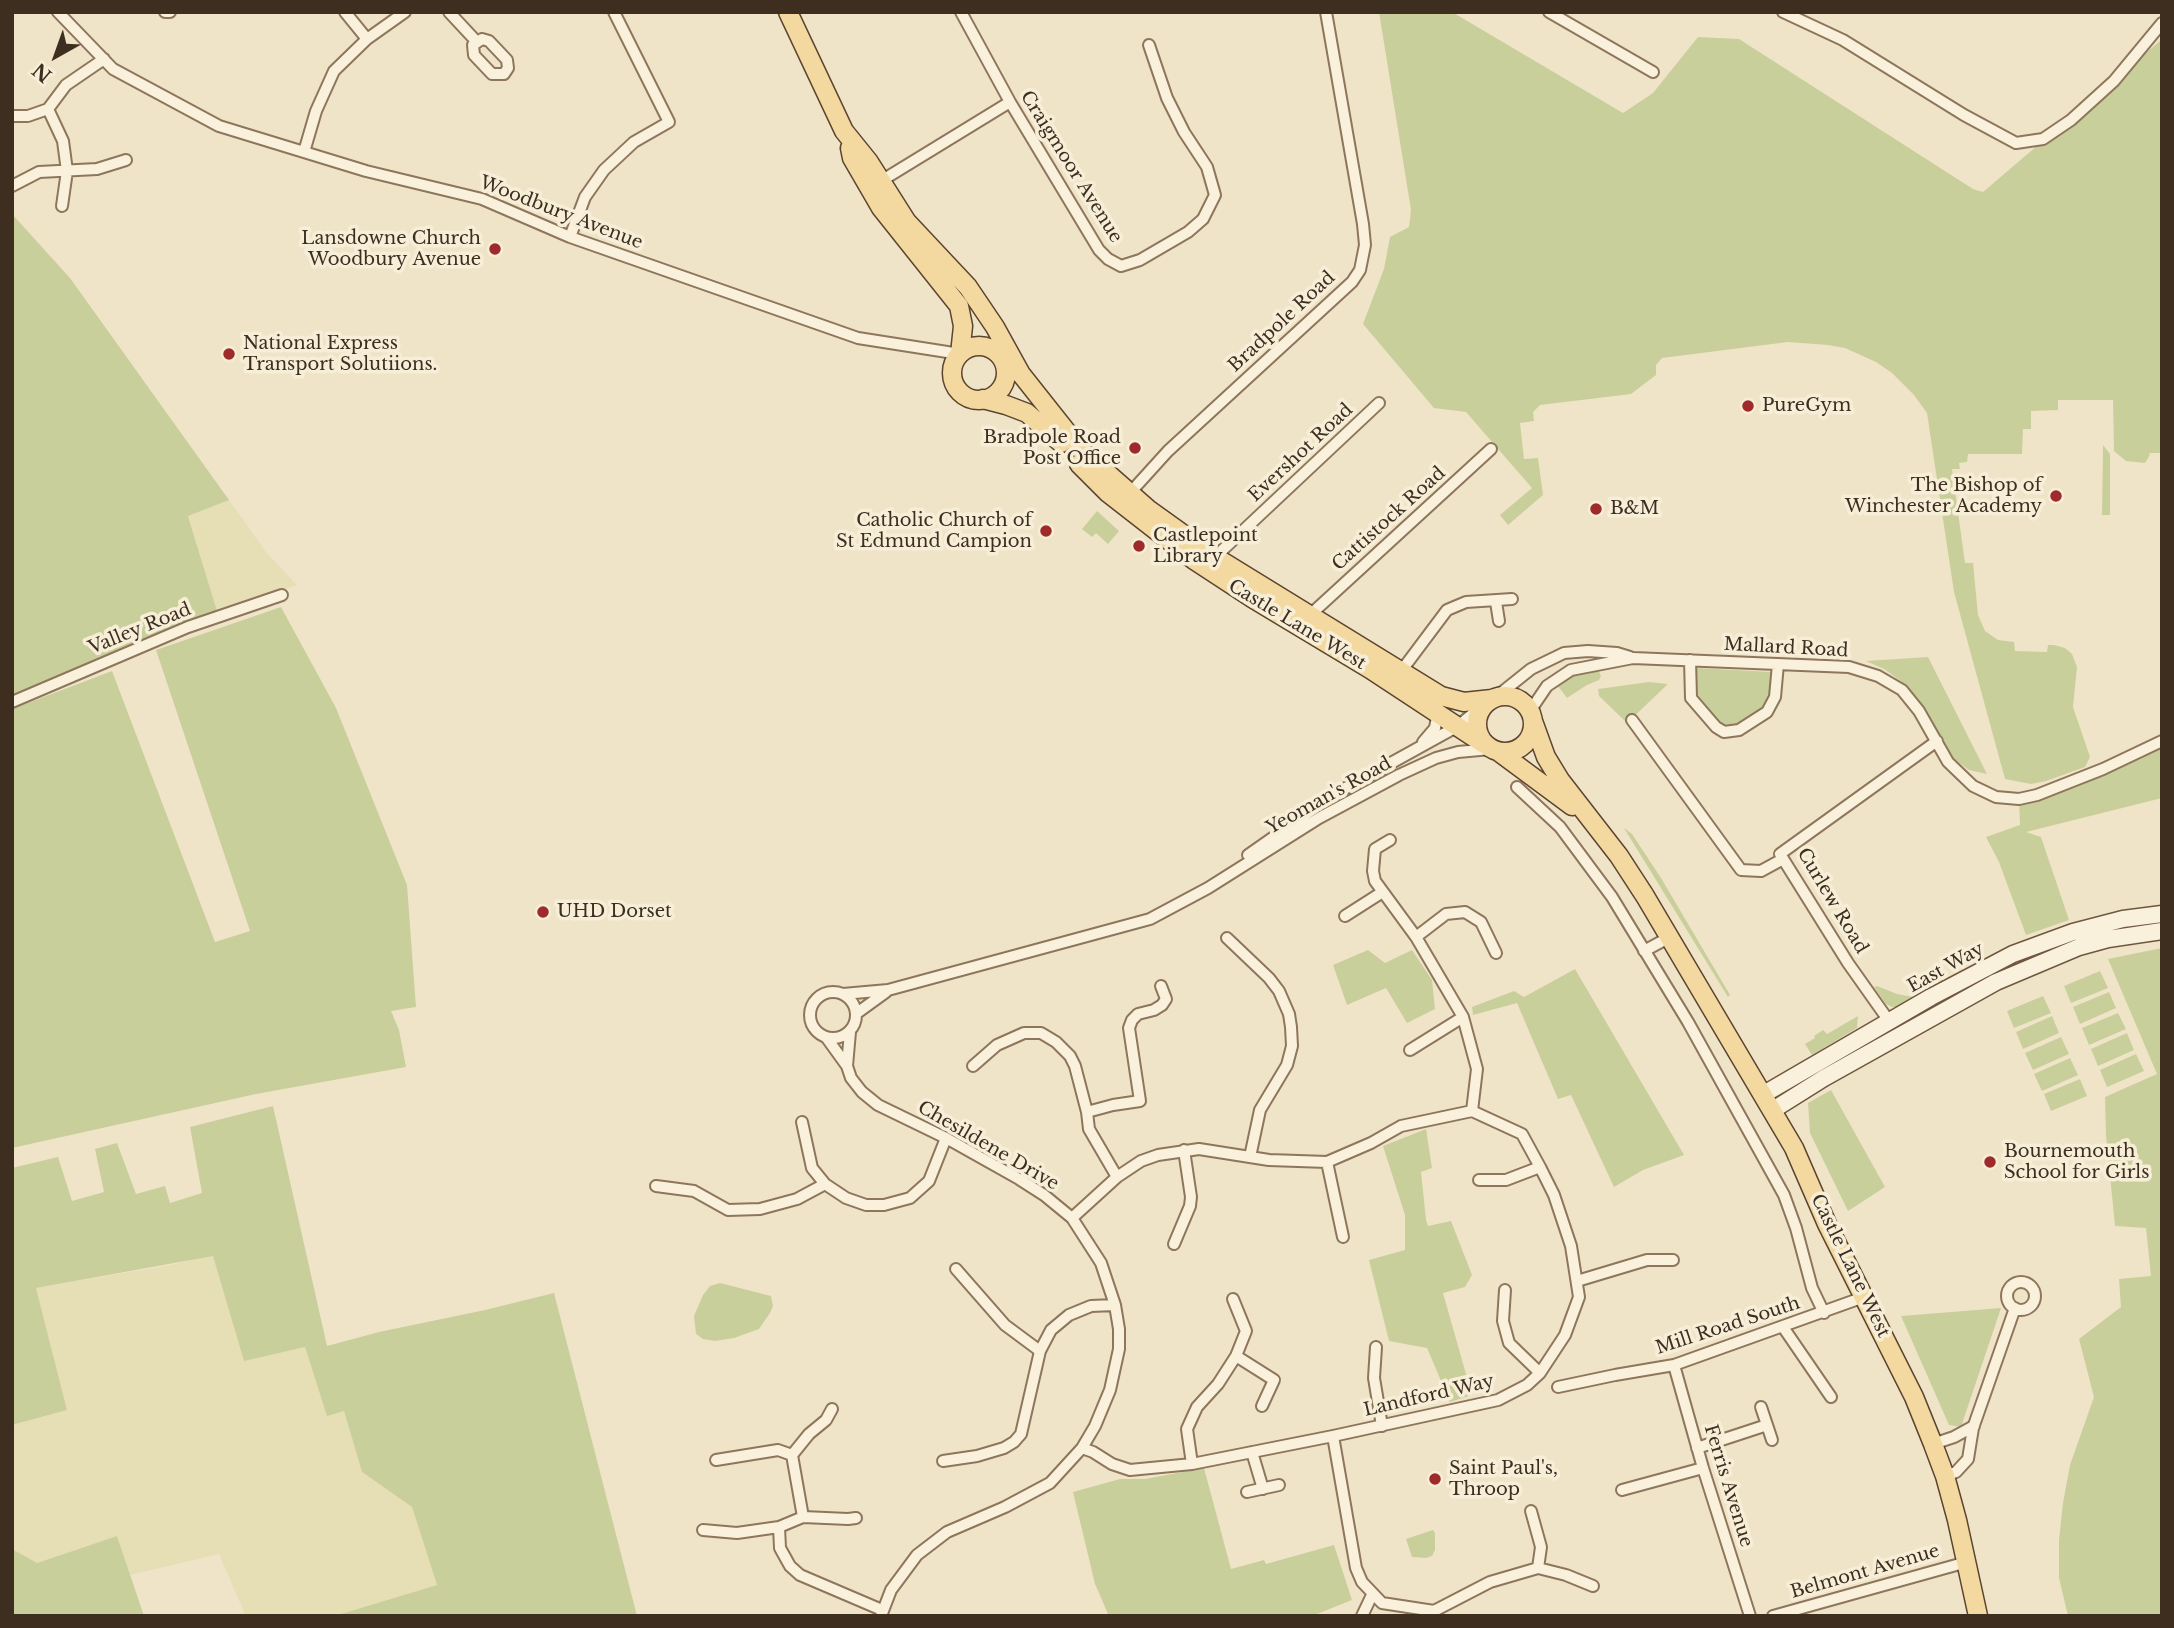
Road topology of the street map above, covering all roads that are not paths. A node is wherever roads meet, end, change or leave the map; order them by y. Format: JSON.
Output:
{"nodes":[{"id":1,"x":58,"y":12,"type":"edge"},
{"id":2,"x":345,"y":12,"type":"edge"},
{"id":3,"x":405,"y":12,"type":"edge"},
{"id":4,"x":449,"y":12,"type":"edge"},
{"id":5,"x":614,"y":12,"type":"edge"},
{"id":6,"x":788,"y":12,"type":"edge"},
{"id":7,"x":961,"y":12,"type":"edge"},
{"id":8,"x":1326,"y":12,"type":"edge"},
{"id":9,"x":1549,"y":12,"type":"edge"},
{"id":10,"x":1783,"y":12,"type":"edge"},
{"id":11,"x":2162,"y":23,"type":"edge"},
{"id":12,"x":367,"y":39,"type":"junction"},
{"id":13,"x":475,"y":41,"type":"dead end"},
{"id":14,"x":1149,"y":45,"type":"dead end"},
{"id":15,"x":104,"y":59,"type":"junction"},
{"id":16,"x":1653,"y":72,"type":"dead end"},
{"id":17,"x":1010,"y":102,"type":"junction"},
{"id":18,"x":48,"y":109,"type":"junction"},
{"id":19,"x":12,"y":116,"type":"edge"},
{"id":20,"x":846,"y":135,"type":"junction"},
{"id":21,"x":304,"y":152,"type":"junction"},
{"id":22,"x":126,"y":160,"type":"dead end"},
{"id":23,"x":67,"y":171,"type":"junction"},
{"id":24,"x":881,"y":181,"type":"junction"},
{"id":25,"x":12,"y":186,"type":"edge"},
{"id":26,"x":62,"y":206,"type":"dead end"},
{"id":27,"x":570,"y":237,"type":"junction"},
{"id":28,"x":995,"y":327,"type":"junction"},
{"id":29,"x":960,"y":354,"type":"junction"},
{"id":30,"x":1000,"y":359,"type":"junction"},
{"id":31,"x":1021,"y":373,"type":"junction"},
{"id":32,"x":984,"y":399,"type":"junction"},
{"id":33,"x":1379,"y":403,"type":"dead end"},
{"id":34,"x":1491,"y":449,"type":"dead end"},
{"id":35,"x":1129,"y":494,"type":"junction"},
{"id":36,"x":1215,"y":557,"type":"junction"},
{"id":37,"x":282,"y":595,"type":"dead end"},
{"id":38,"x":1512,"y":599,"type":"dead end"},
{"id":39,"x":1496,"y":602,"type":"junction"},
{"id":40,"x":1310,"y":615,"type":"junction"},
{"id":41,"x":1499,"y":621,"type":"dead end"},
{"id":42,"x":1633,"y":658,"type":"junction"},
{"id":43,"x":1689,"y":660,"type":"junction"},
{"id":44,"x":1778,"y":664,"type":"junction"},
{"id":45,"x":1402,"y":670,"type":"junction"},
{"id":46,"x":1491,"y":699,"type":"junction"},
{"id":47,"x":12,"y":702,"type":"edge"},
{"id":48,"x":1434,"y":712,"type":"junction"},
{"id":49,"x":1532,"y":716,"type":"junction"},
{"id":50,"x":1632,"y":720,"type":"dead end"},
{"id":51,"x":1458,"y":726,"type":"junction"},
{"id":52,"x":1937,"y":741,"type":"junction"},
{"id":53,"x":2162,"y":741,"type":"edge"},
{"id":54,"x":1421,"y":745,"type":"junction"},
{"id":55,"x":1492,"y":748,"type":"junction"},
{"id":56,"x":1517,"y":787,"type":"dead end"},
{"id":57,"x":1589,"y":818,"type":"junction"},
{"id":58,"x":1390,"y":840,"type":"dead end"},
{"id":59,"x":1783,"y":859,"type":"junction"},
{"id":60,"x":1381,"y":892,"type":"junction"},
{"id":61,"x":1192,"y":895,"type":"junction"},
{"id":62,"x":2162,"y":914,"type":"edge"},
{"id":63,"x":1345,"y":916,"type":"dead end"},
{"id":64,"x":2162,"y":931,"type":"edge"},
{"id":65,"x":1416,"y":937,"type":"junction"},
{"id":66,"x":1671,"y":937,"type":"junction"},
{"id":67,"x":1227,"y":938,"type":"dead end"},
{"id":68,"x":1644,"y":951,"type":"junction"},
{"id":69,"x":1496,"y":953,"type":"dead end"},
{"id":70,"x":1161,"y":986,"type":"dead end"},
{"id":71,"x":888,"y":990,"type":"junction"},
{"id":72,"x":843,"y":994,"type":"junction"},
{"id":73,"x":857,"y":1013,"type":"junction"},
{"id":74,"x":1464,"y":1017,"type":"junction"},
{"id":75,"x":1889,"y":1021,"type":"junction"},
{"id":76,"x":850,"y":1032,"type":"junction"},
{"id":77,"x":826,"y":1037,"type":"junction"},
{"id":78,"x":1410,"y":1050,"type":"dead end"},
{"id":79,"x":847,"y":1066,"type":"junction"},
{"id":80,"x":973,"y":1066,"type":"dead end"},
{"id":81,"x":1768,"y":1102,"type":"junction"},
{"id":82,"x":1472,"y":1111,"type":"junction"},
{"id":83,"x":1087,"y":1112,"type":"junction"},
{"id":84,"x":802,"y":1122,"type":"dead end"},
{"id":85,"x":946,"y":1138,"type":"junction"},
{"id":86,"x":1184,"y":1150,"type":"junction"},
{"id":87,"x":1250,"y":1157,"type":"junction"},
{"id":88,"x":1327,"y":1162,"type":"junction"},
{"id":89,"x":1540,"y":1167,"type":"junction"},
{"id":90,"x":1117,"y":1177,"type":"junction"},
{"id":91,"x":1479,"y":1180,"type":"dead end"},
{"id":92,"x":825,"y":1184,"type":"junction"},
{"id":93,"x":656,"y":1186,"type":"dead end"},
{"id":94,"x":1072,"y":1218,"type":"junction"},
{"id":95,"x":1343,"y":1237,"type":"dead end"},
{"id":96,"x":1174,"y":1244,"type":"dead end"},
{"id":97,"x":1673,"y":1260,"type":"dead end"},
{"id":98,"x":956,"y":1269,"type":"dead end"},
{"id":99,"x":1577,"y":1281,"type":"junction"},
{"id":100,"x":1504,"y":1290,"type":"dead end"},
{"id":101,"x":1864,"y":1297,"type":"junction"},
{"id":102,"x":1233,"y":1299,"type":"dead end"},
{"id":103,"x":1115,"y":1305,"type":"junction"},
{"id":104,"x":2015,"y":1308,"type":"dead end"},
{"id":105,"x":1824,"y":1313,"type":"junction"},
{"id":106,"x":1783,"y":1327,"type":"junction"},
{"id":107,"x":1376,"y":1347,"type":"dead end"},
{"id":108,"x":1040,"y":1351,"type":"junction"},
{"id":109,"x":1236,"y":1356,"type":"junction"},
{"id":110,"x":1674,"y":1365,"type":"junction"},
{"id":111,"x":1540,"y":1373,"type":"junction"},
{"id":112,"x":1558,"y":1387,"type":"dead end"},
{"id":113,"x":1831,"y":1397,"type":"dead end"},
{"id":114,"x":1262,"y":1406,"type":"dead end"},
{"id":115,"x":1761,"y":1406,"type":"dead end"},
{"id":116,"x":832,"y":1409,"type":"dead end"},
{"id":117,"x":1768,"y":1425,"type":"junction"},
{"id":118,"x":1382,"y":1426,"type":"junction"},
{"id":119,"x":1974,"y":1426,"type":"junction"},
{"id":120,"x":1333,"y":1436,"type":"junction"},
{"id":121,"x":1772,"y":1440,"type":"dead end"},
{"id":122,"x":1933,"y":1444,"type":"junction"},
{"id":123,"x":1082,"y":1448,"type":"junction"},
{"id":124,"x":1697,"y":1448,"type":"junction"},
{"id":125,"x":1252,"y":1452,"type":"junction"},
{"id":126,"x":792,"y":1455,"type":"junction"},
{"id":127,"x":716,"y":1460,"type":"dead end"},
{"id":128,"x":943,"y":1461,"type":"dead end"},
{"id":129,"x":1192,"y":1464,"type":"junction"},
{"id":130,"x":1703,"y":1468,"type":"junction"},
{"id":131,"x":1945,"y":1476,"type":"junction"},
{"id":132,"x":1279,"y":1485,"type":"dead end"},
{"id":133,"x":1263,"y":1489,"type":"junction"},
{"id":134,"x":1622,"y":1490,"type":"dead end"},
{"id":135,"x":1247,"y":1492,"type":"dead end"},
{"id":136,"x":1531,"y":1511,"type":"dead end"},
{"id":137,"x":803,"y":1517,"type":"junction"},
{"id":138,"x":856,"y":1518,"type":"dead end"},
{"id":139,"x":779,"y":1527,"type":"junction"},
{"id":140,"x":703,"y":1530,"type":"dead end"},
{"id":141,"x":1967,"y":1562,"type":"junction"},
{"id":142,"x":1538,"y":1568,"type":"junction"},
{"id":143,"x":1593,"y":1586,"type":"dead end"},
{"id":144,"x":1372,"y":1595,"type":"junction"},
{"id":145,"x":881,"y":1613,"type":"edge"},
{"id":146,"x":1362,"y":1616,"type":"edge"},
{"id":147,"x":1750,"y":1616,"type":"edge"},
{"id":148,"x":1773,"y":1616,"type":"edge"},
{"id":149,"x":1979,"y":1616,"type":"edge"}],
"edges":[{"from":1,"to":15,"type":"street","name":"Woodbury Avenue"},
{"from":2,"to":12,"type":"street"},
{"from":3,"to":12,"type":"street"},
{"from":4,"to":13,"type":"street"},
{"from":5,"to":27,"type":"street"},
{"from":6,"to":20,"type":"main road","name":"Castle Lane West"},
{"from":7,"to":17,"type":"street","name":"Craigmoor Avenue"},
{"from":8,"to":35,"type":"street","name":"Bradpole Road"},
{"from":9,"to":16,"type":"street"},
{"from":10,"to":11,"type":"street"},
{"from":12,"to":21,"type":"street"},
{"from":14,"to":17,"type":"street","name":"Craigmoor Avenue"},
{"from":15,"to":18,"type":"street"},
{"from":15,"to":21,"type":"street","name":"Woodbury Avenue"},
{"from":17,"to":24,"type":"street"},
{"from":18,"to":19,"type":"street"},
{"from":18,"to":23,"type":"street"},
{"from":20,"to":24,"type":"main road","name":"Castle Lane West"},
{"from":20,"to":29,"type":"main road","name":"Castle Lane West"},
{"from":21,"to":27,"type":"street","name":"Woodbury Avenue"},
{"from":22,"to":23,"type":"street"},
{"from":23,"to":25,"type":"street"},
{"from":23,"to":26,"type":"street"},
{"from":24,"to":28,"type":"main road","name":"Castle Lane West"},
{"from":27,"to":29,"type":"street","name":"Woodbury Avenue"},
{"from":28,"to":30,"type":"main road","name":"Castle Lane West"},
{"from":28,"to":31,"type":"main road","name":"Castle Lane West"},
{"from":29,"to":30,"type":"main road"},
{"from":29,"to":32,"type":"main road"},
{"from":30,"to":31,"type":"main road","name":"Castle Lane West"},
{"from":30,"to":32,"type":"main road"},
{"from":31,"to":35,"type":"main road","name":"Castle Lane West"},
{"from":32,"to":48,"type":"main road","name":"Castle Lane West"},
{"from":33,"to":36,"type":"street","name":"Evershot Road"},
{"from":34,"to":40,"type":"street","name":"Cattistock Road"},
{"from":35,"to":36,"type":"main road","name":"Castle Lane West"},
{"from":36,"to":40,"type":"main road","name":"Castle Lane West"},
{"from":37,"to":47,"type":"street","name":"Valley Road"},
{"from":38,"to":39,"type":"street"},
{"from":39,"to":41,"type":"street"},
{"from":39,"to":45,"type":"street"},
{"from":40,"to":45,"type":"main road","name":"Castle Lane West"},
{"from":42,"to":43,"type":"street","name":"Mallard Road"},
{"from":42,"to":46,"type":"street","name":"Mallard Road"},
{"from":42,"to":49,"type":"street","name":"Mallard Road"},
{"from":43,"to":44,"type":"street","name":"Mallard Road"},
{"from":43,"to":44,"type":"street"},
{"from":44,"to":52,"type":"street","name":"Mallard Road"},
{"from":45,"to":46,"type":"main road","name":"Castle Lane West"},
{"from":46,"to":49,"type":"main road"},
{"from":46,"to":51,"type":"street","name":"Yeoman's Road"},
{"from":46,"to":55,"type":"main road"},
{"from":48,"to":51,"type":"main road","name":"Castle Lane West"},
{"from":48,"to":54,"type":"street"},
{"from":49,"to":55,"type":"main road"},
{"from":49,"to":57,"type":"main road","name":"Castle Lane West"},
{"from":50,"to":59,"type":"street"},
{"from":51,"to":54,"type":"street","name":"Yeoman's Road"},
{"from":51,"to":55,"type":"main road","name":"Castle Lane West"},
{"from":52,"to":53,"type":"street","name":"Mallard Road"},
{"from":52,"to":59,"type":"street","name":"Curlew Road"},
{"from":54,"to":61,"type":"street","name":"Yeoman's Road"},
{"from":55,"to":57,"type":"main road","name":"Castle Lane West"},
{"from":55,"to":61,"type":"street","name":"Yeoman's Road"},
{"from":56,"to":68,"type":"street","name":"Castle Lane West"},
{"from":57,"to":66,"type":"main road","name":"Castle Lane West"},
{"from":58,"to":60,"type":"street"},
{"from":59,"to":75,"type":"street","name":"Curlew Road"},
{"from":60,"to":63,"type":"street"},
{"from":60,"to":65,"type":"street"},
{"from":61,"to":71,"type":"street","name":"Yeoman's Road"},
{"from":62,"to":75,"type":"street","name":"East Way"},
{"from":64,"to":81,"type":"street","name":"East Way"},
{"from":65,"to":69,"type":"street"},
{"from":65,"to":74,"type":"street"},
{"from":66,"to":68,"type":"street"},
{"from":66,"to":81,"type":"main road","name":"Castle Lane West"},
{"from":67,"to":87,"type":"street"},
{"from":68,"to":105,"type":"street","name":"Castle Lane West"},
{"from":70,"to":83,"type":"street"},
{"from":71,"to":72,"type":"street","name":"Yeoman's Road"},
{"from":71,"to":73,"type":"street","name":"Yeoman's Road"},
{"from":72,"to":73,"type":"street"},
{"from":72,"to":77,"type":"street"},
{"from":73,"to":76,"type":"street"},
{"from":74,"to":78,"type":"street"},
{"from":74,"to":82,"type":"street"},
{"from":75,"to":81,"type":"street","name":"East Way"},
{"from":76,"to":77,"type":"street"},
{"from":76,"to":79,"type":"street"},
{"from":77,"to":79,"type":"street","name":"Chesildene Drive"},
{"from":79,"to":85,"type":"street","name":"Chesildene Drive"},
{"from":80,"to":83,"type":"street"},
{"from":81,"to":101,"type":"main road","name":"Castle Lane West"},
{"from":82,"to":88,"type":"street"},
{"from":82,"to":89,"type":"street","name":"Landford Way"},
{"from":83,"to":90,"type":"street"},
{"from":84,"to":92,"type":"street"},
{"from":85,"to":92,"type":"street"},
{"from":85,"to":94,"type":"street","name":"Chesildene Drive"},
{"from":86,"to":87,"type":"street"},
{"from":86,"to":90,"type":"street"},
{"from":86,"to":96,"type":"street"},
{"from":87,"to":88,"type":"street"},
{"from":88,"to":95,"type":"street"},
{"from":89,"to":91,"type":"street"},
{"from":89,"to":99,"type":"street","name":"Landford Way"},
{"from":90,"to":94,"type":"street"},
{"from":92,"to":93,"type":"street"},
{"from":94,"to":103,"type":"street","name":"Chesildene Drive"},
{"from":97,"to":99,"type":"street"},
{"from":98,"to":108,"type":"street"},
{"from":99,"to":111,"type":"street","name":"Landford Way"},
{"from":100,"to":111,"type":"street"},
{"from":101,"to":105,"type":"street","name":"Mill Road South"},
{"from":101,"to":122,"type":"main road","name":"Castle Lane West"},
{"from":102,"to":109,"type":"street"},
{"from":103,"to":108,"type":"street"},
{"from":103,"to":123,"type":"street","name":"Chesildene Drive"},
{"from":104,"to":119,"type":"street"},
{"from":105,"to":106,"type":"street","name":"Mill Road South"},
{"from":106,"to":110,"type":"street","name":"Mill Road South"},
{"from":106,"to":113,"type":"street"},
{"from":107,"to":118,"type":"street"},
{"from":108,"to":128,"type":"street"},
{"from":109,"to":114,"type":"street"},
{"from":109,"to":129,"type":"street"},
{"from":110,"to":112,"type":"street","name":"Mill Road South"},
{"from":110,"to":124,"type":"street","name":"Ferris Avenue"},
{"from":111,"to":118,"type":"street","name":"Landford Way"},
{"from":115,"to":117,"type":"street"},
{"from":116,"to":126,"type":"street"},
{"from":117,"to":121,"type":"street"},
{"from":117,"to":124,"type":"street"},
{"from":118,"to":120,"type":"street","name":"Landford Way"},
{"from":119,"to":122,"type":"street"},
{"from":119,"to":131,"type":"street"},
{"from":120,"to":125,"type":"street","name":"Landford Way"},
{"from":120,"to":144,"type":"street"},
{"from":122,"to":131,"type":"main road","name":"Castle Lane West"},
{"from":123,"to":129,"type":"street","name":"Landford Way"},
{"from":123,"to":145,"type":"street","name":"Chesildene Drive"},
{"from":124,"to":130,"type":"street","name":"Ferris Avenue"},
{"from":125,"to":129,"type":"street","name":"Landford Way"},
{"from":125,"to":133,"type":"street"},
{"from":126,"to":127,"type":"street"},
{"from":126,"to":137,"type":"street"},
{"from":130,"to":134,"type":"street"},
{"from":130,"to":147,"type":"street","name":"Ferris Avenue"},
{"from":131,"to":141,"type":"main road","name":"Castle Lane West"},
{"from":132,"to":133,"type":"street"},
{"from":133,"to":135,"type":"street"},
{"from":136,"to":142,"type":"street"},
{"from":137,"to":138,"type":"street"},
{"from":137,"to":139,"type":"street"},
{"from":139,"to":140,"type":"street"},
{"from":139,"to":145,"type":"street"},
{"from":141,"to":148,"type":"street","name":"Belmont Avenue"},
{"from":141,"to":149,"type":"main road","name":"Castle Lane West"},
{"from":142,"to":143,"type":"street"},
{"from":142,"to":144,"type":"street"},
{"from":144,"to":146,"type":"street"}]}
